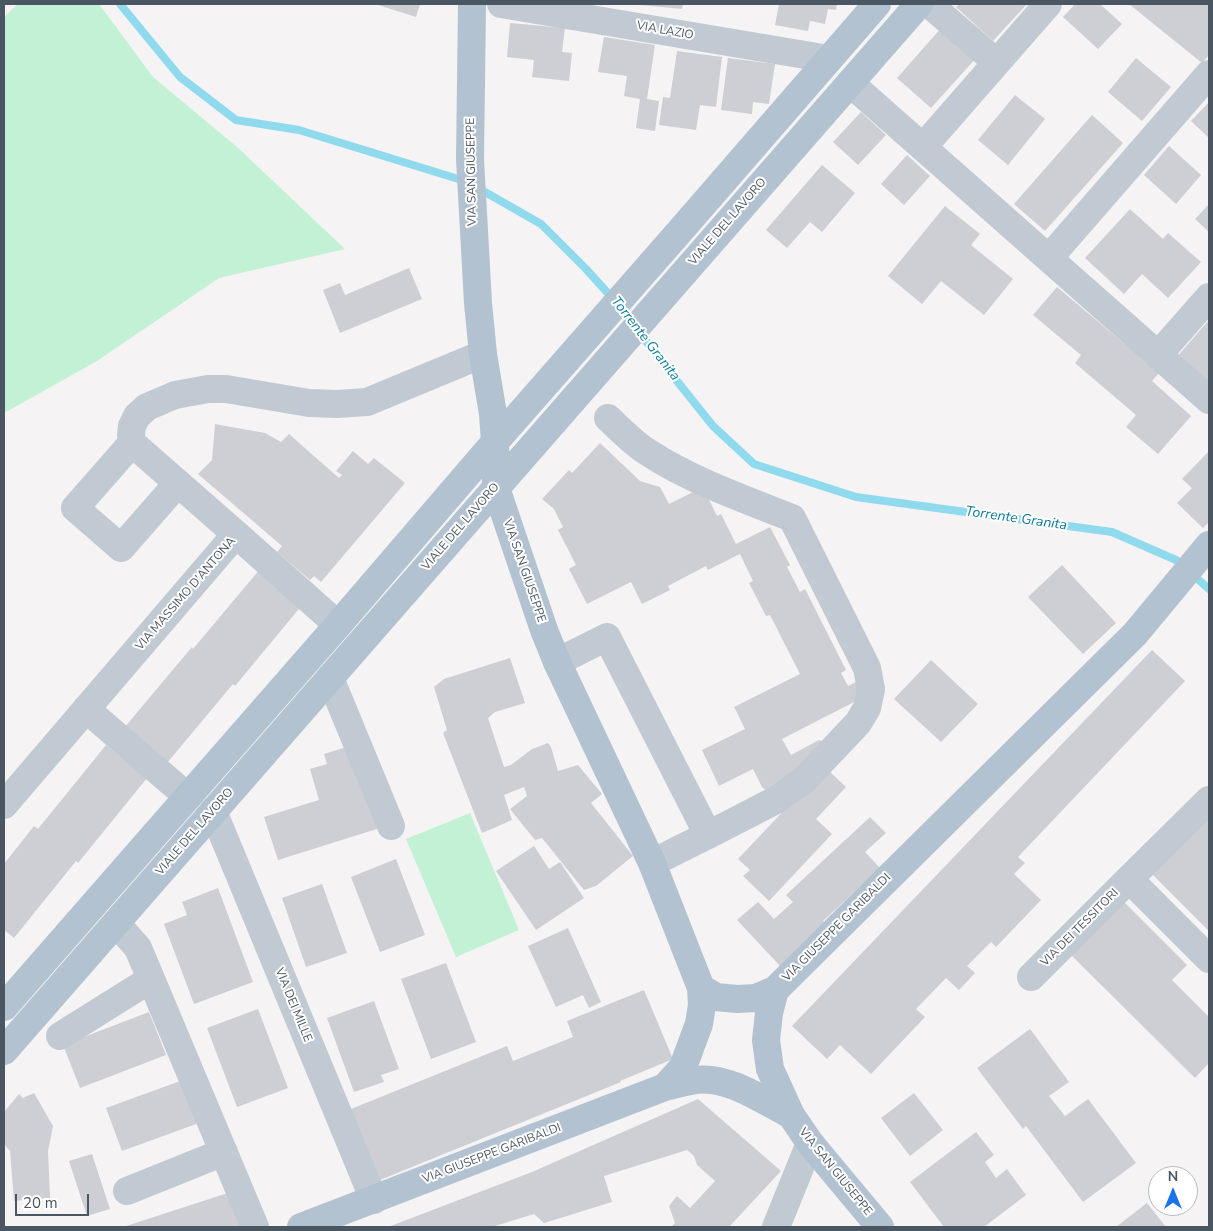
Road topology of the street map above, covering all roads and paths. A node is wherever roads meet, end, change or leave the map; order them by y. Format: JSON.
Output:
{"nodes":[{"id":1,"x":472,"y":4,"type":"edge"},
{"id":2,"x":501,"y":4,"type":"edge"},
{"id":3,"x":877,"y":4,"type":"edge"},
{"id":4,"x":919,"y":4,"type":"edge"},
{"id":5,"x":929,"y":4,"type":"edge"},
{"id":6,"x":1048,"y":4,"type":"edge"},
{"id":7,"x":829,"y":59,"type":"junction"},
{"id":8,"x":996,"y":62,"type":"junction"},
{"id":9,"x":1209,"y":74,"type":"edge"},
{"id":10,"x":850,"y":83,"type":"junction"},
{"id":11,"x":923,"y":147,"type":"junction"},
{"id":12,"x":1049,"y":258,"type":"junction"},
{"id":13,"x":1209,"y":298,"type":"edge"},
{"id":14,"x":483,"y":354,"type":"junction"},
{"id":15,"x":1158,"y":355,"type":"junction"},
{"id":16,"x":1209,"y":400,"type":"edge"},
{"id":17,"x":608,"y":418,"type":"dead end"},
{"id":18,"x":495,"y":442,"type":"junction"},
{"id":19,"x":132,"y":443,"type":"junction"},
{"id":20,"x":178,"y":483,"type":"junction"},
{"id":21,"x":496,"y":488,"type":"junction"},
{"id":22,"x":236,"y":534,"type":"junction"},
{"id":23,"x":1209,"y":545,"type":"edge"},
{"id":24,"x":338,"y":625,"type":"junction"},
{"id":25,"x":558,"y":662,"type":"junction"},
{"id":26,"x":330,"y":678,"type":"junction"},
{"id":27,"x":86,"y":709,"type":"junction"},
{"id":28,"x":188,"y":797,"type":"junction"},
{"id":29,"x":1209,"y":800,"type":"edge"},
{"id":30,"x":4,"y":805,"type":"edge"},
{"id":31,"x":213,"y":811,"type":"junction"},
{"id":32,"x":391,"y":826,"type":"dead end"},
{"id":33,"x":708,"y":835,"type":"junction"},
{"id":34,"x":652,"y":864,"type":"junction"},
{"id":35,"x":1129,"y":879,"type":"junction"},
{"id":36,"x":116,"y":923,"type":"junction"},
{"id":37,"x":1209,"y":960,"type":"edge"},
{"id":38,"x":1031,"y":977,"type":"dead end"},
{"id":39,"x":151,"y":979,"type":"junction"},
{"id":40,"x":701,"y":988,"type":"junction"},
{"id":41,"x":775,"y":990,"type":"junction"},
{"id":42,"x":4,"y":1007,"type":"edge"},
{"id":43,"x":60,"y":1036,"type":"dead end"},
{"id":44,"x":4,"y":1051,"type":"edge"},
{"id":45,"x":665,"y":1087,"type":"junction"},
{"id":46,"x":791,"y":1115,"type":"junction"},
{"id":47,"x":810,"y":1143,"type":"junction"},
{"id":48,"x":224,"y":1152,"type":"junction"},
{"id":49,"x":127,"y":1191,"type":"dead end"},
{"id":50,"x":374,"y":1200,"type":"junction"},
{"id":51,"x":255,"y":1227,"type":"edge"},
{"id":52,"x":301,"y":1227,"type":"edge"},
{"id":53,"x":776,"y":1227,"type":"edge"},
{"id":54,"x":880,"y":1227,"type":"edge"}],
"edges":[{"from":1,"to":14,"type":"main road","name":"VIA SAN GIUSEPPE"},
{"from":2,"to":7,"type":"street","name":"VIA LAZIO"},
{"from":3,"to":7,"type":"main road"},
{"from":4,"to":10,"type":"main road","name":"VIALE DEL LAVORO"},
{"from":5,"to":8,"type":"street"},
{"from":6,"to":8,"type":"street"},
{"from":7,"to":18,"type":"main road"},
{"from":8,"to":11,"type":"street"},
{"from":9,"to":12,"type":"street"},
{"from":10,"to":11,"type":"street"},
{"from":10,"to":21,"type":"main road","name":"VIALE DEL LAVORO"},
{"from":11,"to":12,"type":"street"},
{"from":12,"to":15,"type":"street"},
{"from":13,"to":15,"type":"street"},
{"from":14,"to":18,"type":"main road","name":"VIA SAN GIUSEPPE"},
{"from":14,"to":19,"type":"street"},
{"from":15,"to":16,"type":"street"},
{"from":17,"to":33,"type":"street"},
{"from":18,"to":21,"type":"main road","name":"VIA SAN GIUSEPPE"},
{"from":18,"to":24,"type":"main road"},
{"from":19,"to":20,"type":"street"},
{"from":19,"to":20,"type":"street"},
{"from":20,"to":22,"type":"street"},
{"from":21,"to":25,"type":"main road","name":"VIA SAN GIUSEPPE"},
{"from":21,"to":26,"type":"main road","name":"VIALE DEL LAVORO"},
{"from":22,"to":24,"type":"street","name":"VIA MASSIMO D'ANTONA"},
{"from":22,"to":27,"type":"street","name":"VIA MASSIMO D'ANTONA"},
{"from":23,"to":41,"type":"main road","name":"VIA GIUSEPPE GARIBALDI"},
{"from":24,"to":28,"type":"main road"},
{"from":25,"to":33,"type":"street"},
{"from":25,"to":34,"type":"main road","name":"VIA SAN GIUSEPPE"},
{"from":26,"to":31,"type":"main road","name":"VIALE DEL LAVORO"},
{"from":26,"to":32,"type":"street"},
{"from":27,"to":28,"type":"street"},
{"from":27,"to":30,"type":"street","name":"VIA MASSIMO D'ANTONA"},
{"from":28,"to":42,"type":"main road"},
{"from":29,"to":35,"type":"street","name":"VIA DEI TESSITORI"},
{"from":31,"to":36,"type":"main road","name":"VIALE DEL LAVORO"},
{"from":31,"to":50,"type":"street","name":"VIA DEI MILLE"},
{"from":33,"to":34,"type":"street"},
{"from":34,"to":40,"type":"main road","name":"VIA SAN GIUSEPPE"},
{"from":35,"to":37,"type":"street","name":"VIA DEI TESSITORI"},
{"from":35,"to":38,"type":"street","name":"VIA DEI TESSITORI"},
{"from":36,"to":39,"type":"street"},
{"from":36,"to":44,"type":"main road","name":"VIALE DEL LAVORO"},
{"from":39,"to":43,"type":"street"},
{"from":39,"to":48,"type":"street"},
{"from":40,"to":41,"type":"main road"},
{"from":40,"to":45,"type":"main road","name":"VIA SAN GIUSEPPE"},
{"from":41,"to":46,"type":"main road","name":"VIA GIUSEPPE GARIBALDI"},
{"from":45,"to":46,"type":"main road","name":"VIA GIUSEPPE GARIBALDI"},
{"from":45,"to":50,"type":"main road","name":"VIA GIUSEPPE GARIBALDI"},
{"from":46,"to":47,"type":"main road","name":"VIA SAN GIUSEPPE"},
{"from":47,"to":53,"type":"street"},
{"from":47,"to":54,"type":"main road","name":"VIA SAN GIUSEPPE"},
{"from":48,"to":49,"type":"street"},
{"from":48,"to":51,"type":"street"},
{"from":50,"to":52,"type":"main road","name":"VIA GIUSEPPE GARIBALDI"}]}
